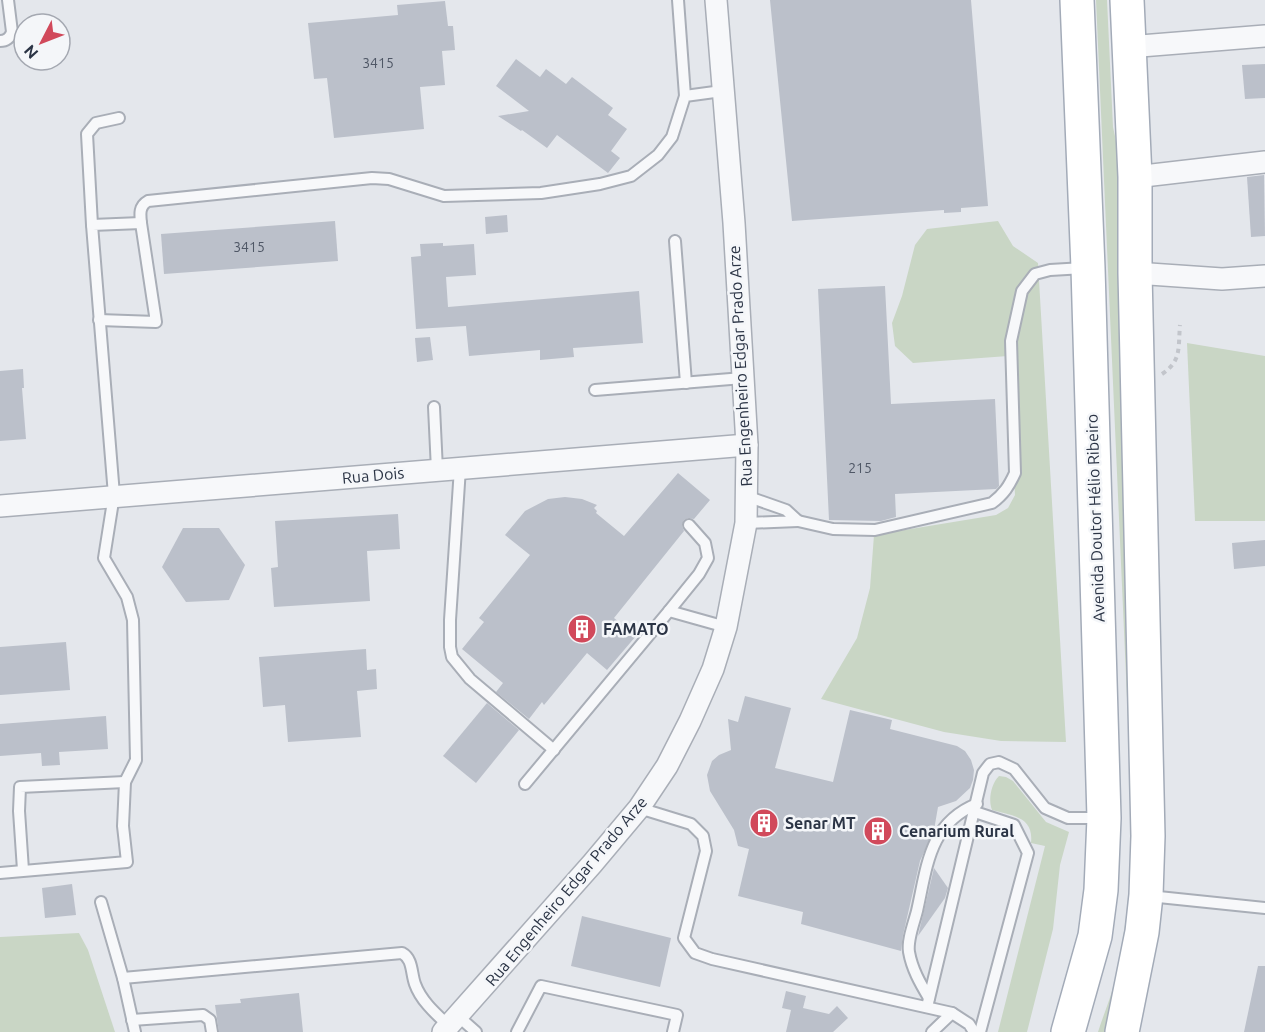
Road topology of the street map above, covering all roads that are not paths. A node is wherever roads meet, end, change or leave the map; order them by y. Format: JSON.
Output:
{"nodes":[{"id":1,"x":8,"y":0,"type":"edge"},
{"id":2,"x":678,"y":0,"type":"edge"},
{"id":3,"x":716,"y":0,"type":"edge"},
{"id":4,"x":1077,"y":0,"type":"edge"},
{"id":5,"x":1127,"y":0,"type":"edge"},
{"id":6,"x":1265,"y":36,"type":"edge"},
{"id":7,"x":0,"y":41,"type":"edge"},
{"id":8,"x":1265,"y":49,"type":"edge"},
{"id":9,"x":1128,"y":52,"type":"junction"},
{"id":10,"x":722,"y":91,"type":"junction"},
{"id":11,"x":685,"y":96,"type":"junction"},
{"id":12,"x":119,"y":118,"type":"dead end"},
{"id":13,"x":1265,"y":162,"type":"edge"},
{"id":14,"x":1135,"y":177,"type":"junction"},
{"id":15,"x":141,"y":223,"type":"junction"},
{"id":16,"x":92,"y":225,"type":"junction"},
{"id":17,"x":675,"y":241,"type":"dead end"},
{"id":18,"x":1088,"y":268,"type":"junction"},
{"id":19,"x":1135,"y":273,"type":"junction"},
{"id":20,"x":1265,"y":276,"type":"edge"},
{"id":21,"x":99,"y":320,"type":"junction"},
{"id":22,"x":743,"y":378,"type":"junction"},
{"id":23,"x":686,"y":383,"type":"junction"},
{"id":24,"x":595,"y":390,"type":"dead end"},
{"id":25,"x":434,"y":407,"type":"dead end"},
{"id":26,"x":747,"y":445,"type":"junction"},
{"id":27,"x":460,"y":468,"type":"junction"},
{"id":28,"x":437,"y":470,"type":"junction"},
{"id":29,"x":114,"y":495,"type":"junction"},
{"id":30,"x":746,"y":496,"type":"junction"},
{"id":31,"x":0,"y":506,"type":"edge"},
{"id":32,"x":798,"y":521,"type":"junction"},
{"id":33,"x":746,"y":523,"type":"junction"},
{"id":34,"x":689,"y":525,"type":"dead end"},
{"id":35,"x":669,"y":611,"type":"junction"},
{"id":36,"x":726,"y":627,"type":"junction"},
{"id":37,"x":554,"y":750,"type":"junction"},
{"id":38,"x":125,"y":782,"type":"junction"},
{"id":39,"x":525,"y":784,"type":"dead end"},
{"id":40,"x":639,"y":808,"type":"junction"},
{"id":41,"x":976,"y":808,"type":"junction"},
{"id":42,"x":1104,"y":818,"type":"junction"},
{"id":43,"x":23,"y":870,"type":"junction"},
{"id":44,"x":0,"y":873,"type":"edge"},
{"id":45,"x":1146,"y":895,"type":"junction"},
{"id":46,"x":101,"y":902,"type":"dead end"},
{"id":47,"x":1265,"y":908,"type":"edge"},
{"id":48,"x":123,"y":978,"type":"junction"},
{"id":49,"x":928,"y":1003,"type":"junction"},
{"id":50,"x":952,"y":1013,"type":"junction"},
{"id":51,"x":132,"y":1020,"type":"junction"},
{"id":52,"x":450,"y":1025,"type":"edge"},
{"id":53,"x":135,"y":1032,"type":"edge"},
{"id":54,"x":212,"y":1032,"type":"edge"},
{"id":55,"x":476,"y":1032,"type":"edge"},
{"id":56,"x":517,"y":1032,"type":"edge"},
{"id":57,"x":673,"y":1032,"type":"edge"},
{"id":58,"x":932,"y":1032,"type":"edge"},
{"id":59,"x":974,"y":1032,"type":"edge"},
{"id":60,"x":980,"y":1032,"type":"edge"},
{"id":61,"x":1068,"y":1032,"type":"edge"},
{"id":62,"x":1122,"y":1032,"type":"edge"}],
"edges":[{"from":1,"to":7,"type":"lane"},
{"from":2,"to":11,"type":"lane"},
{"from":3,"to":10,"type":"street","name":"Rua Engenheiro Edgar Prado Arze"},
{"from":4,"to":18,"type":"main road","name":"Avenida Doutor Hélio Ribeiro"},
{"from":5,"to":9,"type":"main road"},
{"from":6,"to":9,"type":"street"},
{"from":8,"to":9,"type":"street"},
{"from":9,"to":14,"type":"main road"},
{"from":10,"to":11,"type":"lane"},
{"from":10,"to":22,"type":"street","name":"Rua Engenheiro Edgar Prado Arze"},
{"from":11,"to":15,"type":"lane"},
{"from":12,"to":16,"type":"lane"},
{"from":13,"to":14,"type":"street"},
{"from":14,"to":19,"type":"main road"},
{"from":15,"to":16,"type":"lane"},
{"from":15,"to":21,"type":"lane"},
{"from":16,"to":21,"type":"lane"},
{"from":17,"to":23,"type":"lane"},
{"from":18,"to":32,"type":"lane"},
{"from":18,"to":42,"type":"main road","name":"Avenida Doutor Hélio Ribeiro"},
{"from":19,"to":20,"type":"street"},
{"from":19,"to":45,"type":"main road"},
{"from":21,"to":29,"type":"lane"},
{"from":22,"to":23,"type":"lane"},
{"from":22,"to":26,"type":"street","name":"Rua Engenheiro Edgar Prado Arze"},
{"from":23,"to":24,"type":"lane"},
{"from":25,"to":28,"type":"lane"},
{"from":26,"to":27,"type":"street","name":"Rua Dois"},
{"from":26,"to":30,"type":"street","name":"Rua Engenheiro Edgar Prado Arze"},
{"from":27,"to":28,"type":"street","name":"Rua Dois"},
{"from":27,"to":37,"type":"lane"},
{"from":28,"to":29,"type":"street","name":"Rua Dois"},
{"from":29,"to":31,"type":"street","name":"Rua Dois"},
{"from":29,"to":38,"type":"lane"},
{"from":30,"to":32,"type":"lane"},
{"from":30,"to":33,"type":"street","name":"Rua Engenheiro Edgar Prado Arze"},
{"from":32,"to":33,"type":"lane"},
{"from":33,"to":36,"type":"street","name":"Rua Engenheiro Edgar Prado Arze"},
{"from":34,"to":35,"type":"lane"},
{"from":35,"to":36,"type":"lane"},
{"from":35,"to":37,"type":"lane"},
{"from":36,"to":40,"type":"street","name":"Rua Engenheiro Edgar Prado Arze"},
{"from":37,"to":39,"type":"lane"},
{"from":38,"to":43,"type":"lane"},
{"from":38,"to":43,"type":"lane"},
{"from":40,"to":49,"type":"lane"},
{"from":40,"to":52,"type":"street","name":"Rua Engenheiro Edgar Prado Arze"},
{"from":41,"to":42,"type":"lane"},
{"from":41,"to":49,"type":"lane"},
{"from":41,"to":49,"type":"lane"},
{"from":41,"to":60,"type":"lane"},
{"from":42,"to":61,"type":"main road","name":"Avenida Doutor Hélio Ribeiro"},
{"from":43,"to":44,"type":"lane"},
{"from":45,"to":47,"type":"lane"},
{"from":45,"to":62,"type":"main road"},
{"from":46,"to":48,"type":"lane"},
{"from":48,"to":51,"type":"lane"},
{"from":48,"to":52,"type":"lane"},
{"from":49,"to":50,"type":"lane"},
{"from":50,"to":58,"type":"lane"},
{"from":50,"to":59,"type":"lane"},
{"from":51,"to":53,"type":"lane"},
{"from":51,"to":54,"type":"lane"},
{"from":52,"to":55,"type":"lane"},
{"from":56,"to":57,"type":"lane"}]}
